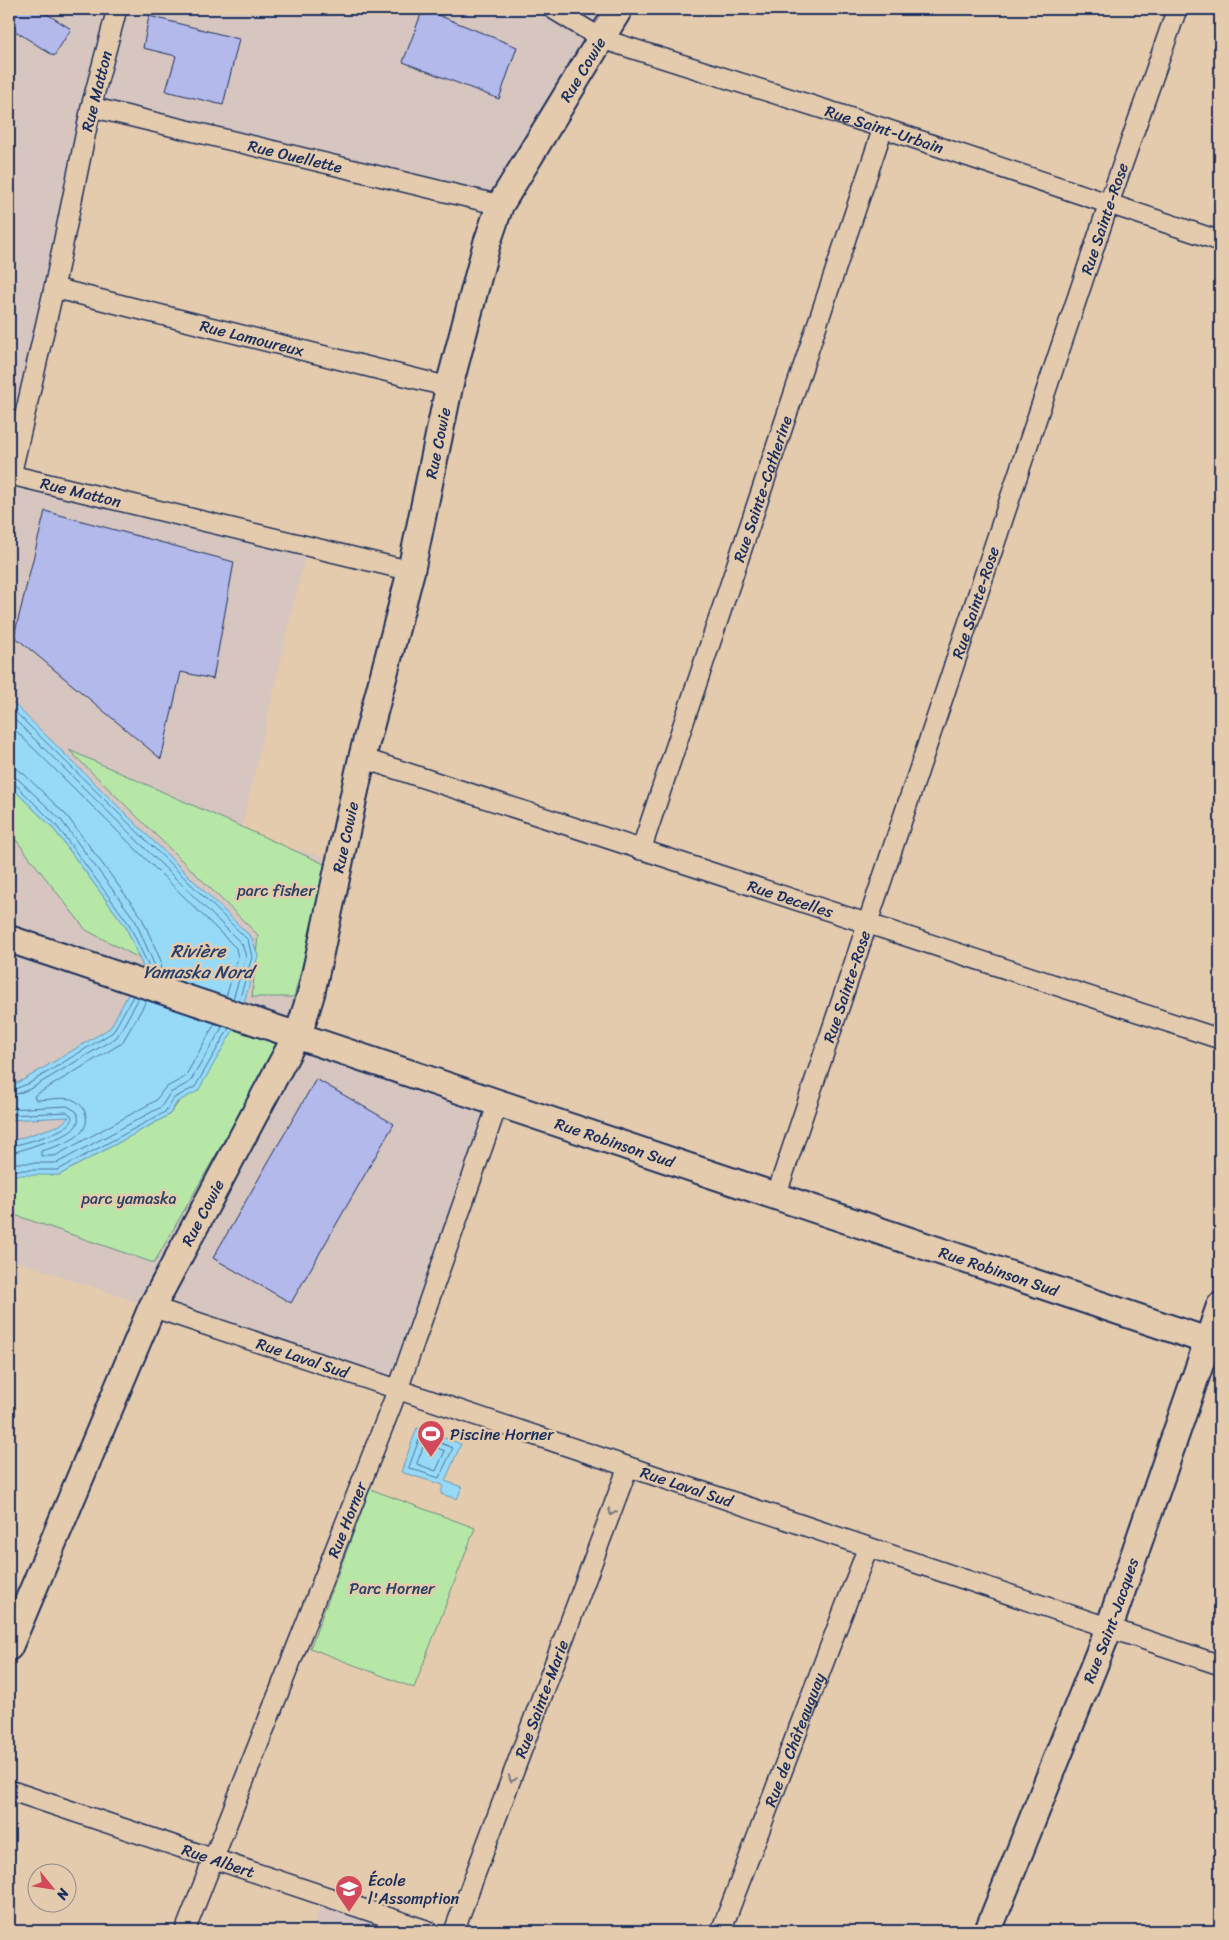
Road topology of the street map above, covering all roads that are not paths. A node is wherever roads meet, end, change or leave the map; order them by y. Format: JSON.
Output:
{"nodes":[{"id":1,"x":117,"y":9,"type":"edge"},
{"id":2,"x":553,"y":9,"type":"edge"},
{"id":3,"x":619,"y":9,"type":"edge"},
{"id":4,"x":1177,"y":9,"type":"edge"},
{"id":5,"x":602,"y":39,"type":"junction"},
{"id":6,"x":91,"y":107,"type":"junction"},
{"id":7,"x":883,"y":128,"type":"junction"},
{"id":8,"x":1109,"y":203,"type":"junction"},
{"id":9,"x":500,"y":205,"type":"junction"},
{"id":10,"x":1220,"y":240,"type":"edge"},
{"id":11,"x":54,"y":288,"type":"junction"},
{"id":12,"x":448,"y":387,"type":"junction"},
{"id":13,"x":411,"y":571,"type":"junction"},
{"id":14,"x":362,"y":758,"type":"junction"},
{"id":15,"x":641,"y":850,"type":"junction"},
{"id":16,"x":867,"y":924,"type":"junction"},
{"id":17,"x":9,"y":939,"type":"edge"},
{"id":18,"x":288,"y":1033,"type":"junction"},
{"id":19,"x":1220,"y":1039,"type":"edge"},
{"id":20,"x":498,"y":1103,"type":"junction"},
{"id":21,"x":776,"y":1196,"type":"junction"},
{"id":22,"x":1220,"y":1306,"type":"edge"},
{"id":23,"x":152,"y":1307,"type":"junction"},
{"id":24,"x":1214,"y":1343,"type":"edge"},
{"id":25,"x":398,"y":1389,"type":"junction"},
{"id":26,"x":628,"y":1466,"type":"junction"},
{"id":27,"x":868,"y":1547,"type":"junction"},
{"id":28,"x":1109,"y":1628,"type":"junction"},
{"id":29,"x":9,"y":1647,"type":"edge"},
{"id":30,"x":1220,"y":1665,"type":"edge"},
{"id":31,"x":9,"y":1790,"type":"edge"},
{"id":32,"x":215,"y":1859,"type":"junction"},
{"id":33,"x":185,"y":1931,"type":"edge"},
{"id":34,"x":429,"y":1931,"type":"edge"},
{"id":35,"x":454,"y":1931,"type":"edge"},
{"id":36,"x":721,"y":1931,"type":"edge"},
{"id":37,"x":988,"y":1931,"type":"edge"}],
"edges":[{"from":1,"to":6,"type":"street","name":"Rue Matton"},
{"from":2,"to":5,"type":"street","name":"Rue Saint-Urbain"},
{"from":3,"to":5,"type":"street","name":"Rue Cowie"},
{"from":4,"to":8,"type":"street","name":"Rue Sainte-Rose"},
{"from":5,"to":7,"type":"street","name":"Rue Saint-Urbain"},
{"from":5,"to":9,"type":"street","name":"Rue Cowie"},
{"from":6,"to":9,"type":"street","name":"Rue Ouellette"},
{"from":6,"to":11,"type":"street","name":"Rue Matton"},
{"from":7,"to":8,"type":"street","name":"Rue Saint-Urbain"},
{"from":7,"to":15,"type":"street","name":"Rue Sainte-Catherine"},
{"from":8,"to":10,"type":"street","name":"Rue Saint-Urbain"},
{"from":8,"to":16,"type":"street","name":"Rue Sainte-Rose"},
{"from":9,"to":12,"type":"street","name":"Rue Cowie"},
{"from":11,"to":12,"type":"street","name":"Rue Lamoureux"},
{"from":11,"to":13,"type":"street","name":"Rue Matton"},
{"from":12,"to":13,"type":"street","name":"Rue Cowie"},
{"from":13,"to":14,"type":"street","name":"Rue Cowie"},
{"from":14,"to":15,"type":"street","name":"Rue Decelles"},
{"from":14,"to":18,"type":"street","name":"Rue Cowie"},
{"from":15,"to":16,"type":"street","name":"Rue Decelles"},
{"from":16,"to":19,"type":"street","name":"Rue Decelles"},
{"from":16,"to":21,"type":"street","name":"Rue Sainte-Rose"},
{"from":17,"to":18,"type":"street","name":"Rue Robinson Sud"},
{"from":18,"to":20,"type":"street","name":"Rue Robinson Sud"},
{"from":18,"to":23,"type":"street","name":"Rue Cowie"},
{"from":20,"to":21,"type":"street","name":"Rue Robinson Sud"},
{"from":20,"to":25,"type":"street","name":"Rue Horner"},
{"from":21,"to":24,"type":"street","name":"Rue Robinson Sud"},
{"from":22,"to":24,"type":"street","name":"Rue Saint-Jacques"},
{"from":23,"to":25,"type":"street","name":"Rue Laval Sud"},
{"from":23,"to":29,"type":"street","name":"Rue Cowie"},
{"from":24,"to":28,"type":"street","name":"Rue Saint-Jacques"},
{"from":25,"to":26,"type":"street","name":"Rue Laval Sud"},
{"from":25,"to":32,"type":"street","name":"Rue Horner"},
{"from":26,"to":27,"type":"street","name":"Rue Laval Sud"},
{"from":26,"to":35,"type":"street","name":"Rue Sainte-Marie","one_way":true},
{"from":27,"to":28,"type":"street","name":"Rue Laval Sud"},
{"from":27,"to":36,"type":"street","name":"Rue de Châteauguay"},
{"from":28,"to":30,"type":"street","name":"Rue Laval Sud"},
{"from":28,"to":37,"type":"street","name":"Rue Saint-Jacques"},
{"from":31,"to":32,"type":"street","name":"Rue Albert"},
{"from":32,"to":33,"type":"street","name":"Rue Horner"},
{"from":32,"to":34,"type":"street","name":"Rue Albert"}]}
